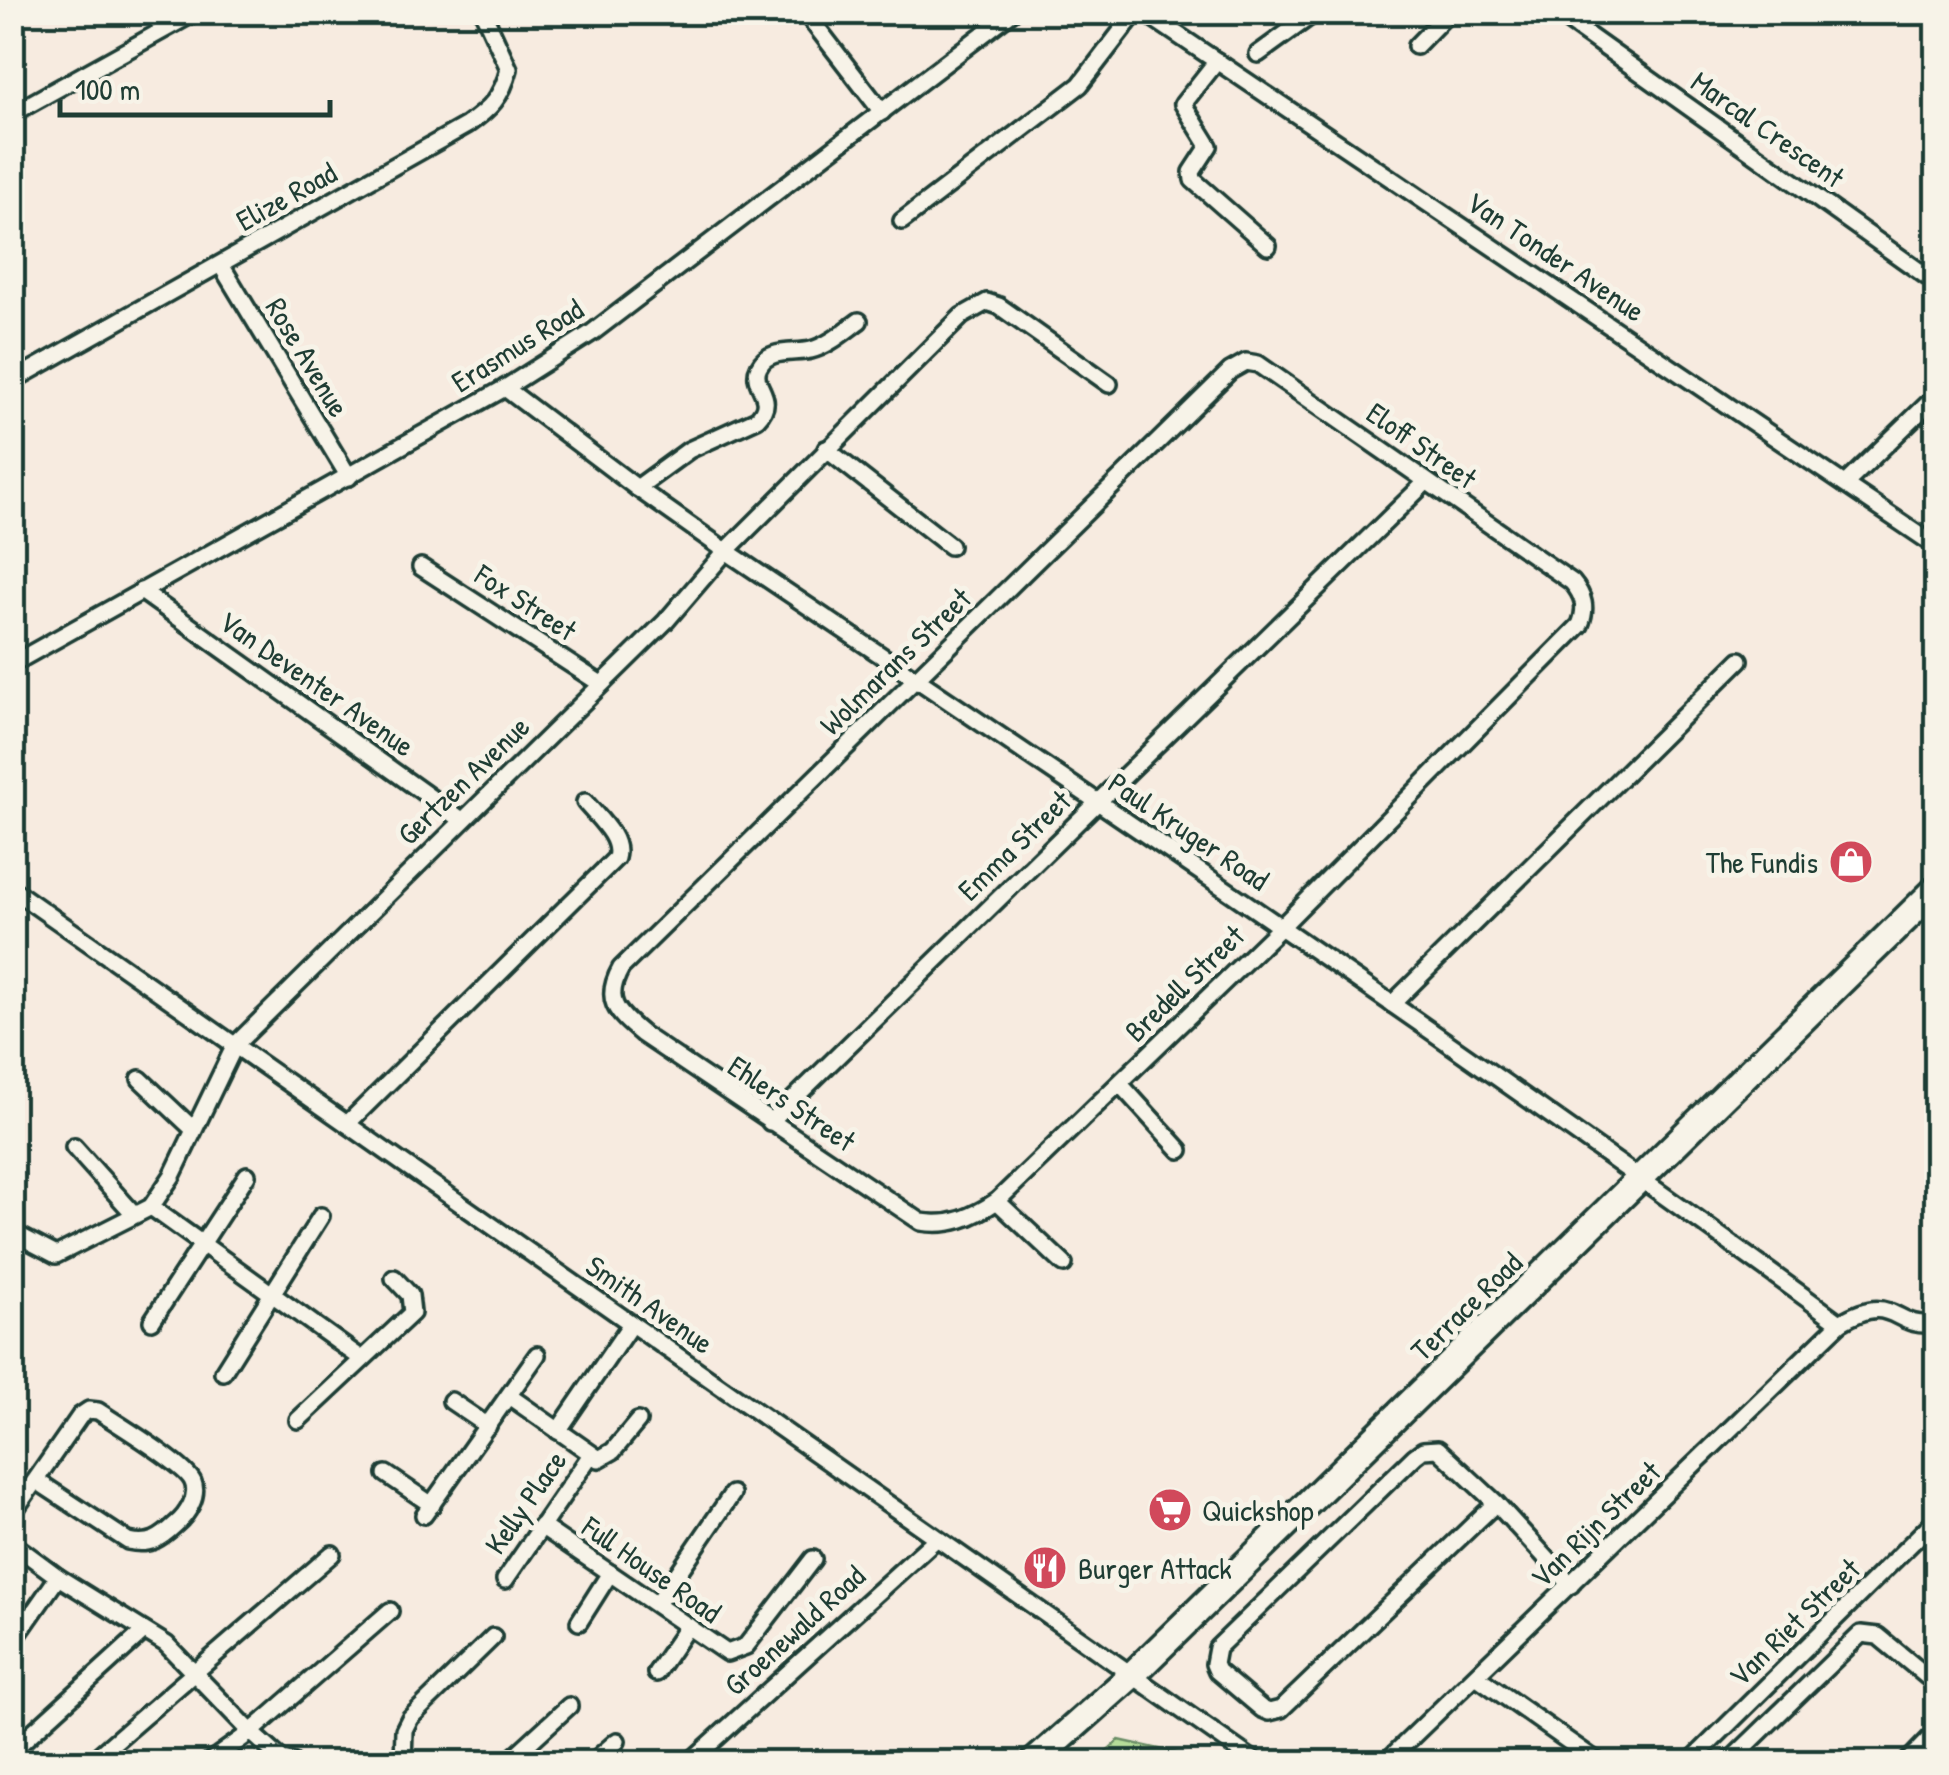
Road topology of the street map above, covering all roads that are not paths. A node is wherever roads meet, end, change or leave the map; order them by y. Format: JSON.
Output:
{"nodes":[{"id":1,"x":196,"y":12,"type":"edge"},
{"id":2,"x":483,"y":12,"type":"edge"},
{"id":3,"x":806,"y":12,"type":"edge"},
{"id":4,"x":1012,"y":12,"type":"edge"},
{"id":5,"x":1136,"y":12,"type":"edge"},
{"id":6,"x":1144,"y":12,"type":"edge"},
{"id":7,"x":1316,"y":12,"type":"edge"},
{"id":8,"x":1449,"y":12,"type":"edge"},
{"id":9,"x":1568,"y":20,"type":"dead end"},
{"id":10,"x":1416,"y":46,"type":"dead end"},
{"id":11,"x":1258,"y":54,"type":"dead end"},
{"id":12,"x":1218,"y":62,"type":"junction"},
{"id":13,"x":882,"y":112,"type":"junction"},
{"id":14,"x":12,"y":114,"type":"edge"},
{"id":15,"x":902,"y":221,"type":"dead end"},
{"id":16,"x":1268,"y":246,"type":"dead end"},
{"id":17,"x":221,"y":264,"type":"junction"},
{"id":18,"x":1936,"y":283,"type":"edge"},
{"id":19,"x":860,"y":321,"type":"dead end"},
{"id":20,"x":1230,"y":371,"type":"joint"},
{"id":21,"x":12,"y":380,"type":"edge"},
{"id":22,"x":1108,"y":384,"type":"dead end"},
{"id":23,"x":505,"y":388,"type":"junction"},
{"id":24,"x":1936,"y":396,"type":"edge"},
{"id":25,"x":826,"y":449,"type":"junction"},
{"id":26,"x":349,"y":477,"type":"junction"},
{"id":27,"x":1426,"y":482,"type":"junction"},
{"id":28,"x":1845,"y":484,"type":"junction"},
{"id":29,"x":637,"y":488,"type":"junction"},
{"id":30,"x":950,"y":546,"type":"dead end"},
{"id":31,"x":1936,"y":546,"type":"edge"},
{"id":32,"x":726,"y":550,"type":"junction"},
{"id":33,"x":421,"y":566,"type":"dead end"},
{"id":34,"x":1579,"y":590,"type":"joint"},
{"id":35,"x":141,"y":591,"type":"junction"},
{"id":36,"x":1740,"y":660,"type":"dead end"},
{"id":37,"x":12,"y":664,"type":"edge"},
{"id":38,"x":916,"y":678,"type":"junction"},
{"id":39,"x":601,"y":684,"type":"junction"},
{"id":40,"x":586,"y":802,"type":"dead end"},
{"id":41,"x":1097,"y":803,"type":"junction"},
{"id":42,"x":462,"y":820,"type":"junction"},
{"id":43,"x":12,"y":889,"type":"edge"},
{"id":44,"x":1936,"y":890,"type":"edge"},
{"id":45,"x":1282,"y":926,"type":"junction"},
{"id":46,"x":611,"y":997,"type":"joint"},
{"id":47,"x":1392,"y":1004,"type":"junction"},
{"id":48,"x":235,"y":1045,"type":"junction"},
{"id":49,"x":140,"y":1079,"type":"dead end"},
{"id":50,"x":1120,"y":1084,"type":"junction"},
{"id":51,"x":770,"y":1122,"type":"junction"},
{"id":52,"x":347,"y":1124,"type":"junction"},
{"id":53,"x":193,"y":1129,"type":"junction"},
{"id":54,"x":74,"y":1147,"type":"dead end"},
{"id":55,"x":1180,"y":1150,"type":"dead end"},
{"id":56,"x":247,"y":1175,"type":"dead end"},
{"id":57,"x":1643,"y":1179,"type":"junction"},
{"id":58,"x":996,"y":1201,"type":"junction"},
{"id":59,"x":151,"y":1206,"type":"junction"},
{"id":60,"x":134,"y":1214,"type":"junction"},
{"id":61,"x":322,"y":1216,"type":"dead end"},
{"id":62,"x":958,"y":1222,"type":"joint"},
{"id":63,"x":12,"y":1232,"type":"edge"},
{"id":64,"x":201,"y":1244,"type":"junction"},
{"id":65,"x":1064,"y":1264,"type":"dead end"},
{"id":66,"x":394,"y":1278,"type":"dead end"},
{"id":67,"x":271,"y":1293,"type":"junction"},
{"id":68,"x":152,"y":1321,"type":"dead end"},
{"id":69,"x":1840,"y":1323,"type":"junction"},
{"id":70,"x":1936,"y":1323,"type":"edge"},
{"id":71,"x":631,"y":1324,"type":"junction"},
{"id":72,"x":537,"y":1355,"type":"dead end"},
{"id":73,"x":362,"y":1359,"type":"junction"},
{"id":74,"x":223,"y":1372,"type":"dead end"},
{"id":75,"x":509,"y":1396,"type":"junction"},
{"id":76,"x":451,"y":1400,"type":"dead end"},
{"id":77,"x":298,"y":1420,"type":"dead end"},
{"id":78,"x":638,"y":1421,"type":"dead end"},
{"id":79,"x":488,"y":1426,"type":"junction"},
{"id":80,"x":558,"y":1431,"type":"junction"},
{"id":81,"x":590,"y":1456,"type":"junction"},
{"id":82,"x":386,"y":1474,"type":"dead end"},
{"id":83,"x":37,"y":1481,"type":"junction"},
{"id":84,"x":732,"y":1494,"type":"dead end"},
{"id":85,"x":1496,"y":1503,"type":"junction"},
{"id":86,"x":12,"y":1514,"type":"edge"},
{"id":87,"x":1936,"y":1520,"type":"edge"},
{"id":88,"x":541,"y":1526,"type":"junction"},
{"id":89,"x":936,"y":1539,"type":"junction"},
{"id":90,"x":12,"y":1543,"type":"edge"},
{"id":91,"x":332,"y":1554,"type":"dead end"},
{"id":92,"x":812,"y":1559,"type":"dead end"},
{"id":93,"x":610,"y":1573,"type":"junction"},
{"id":94,"x":58,"y":1578,"type":"junction"},
{"id":95,"x":505,"y":1580,"type":"dead end"},
{"id":96,"x":1571,"y":1586,"type":"junction"},
{"id":97,"x":657,"y":1604,"type":"junction"},
{"id":98,"x":390,"y":1611,"type":"dead end"},
{"id":99,"x":579,"y":1622,"type":"dead end"},
{"id":100,"x":688,"y":1626,"type":"junction"},
{"id":101,"x":144,"y":1632,"type":"junction"},
{"id":102,"x":493,"y":1636,"type":"dead end"},
{"id":103,"x":12,"y":1643,"type":"edge"},
{"id":104,"x":193,"y":1673,"type":"junction"},
{"id":105,"x":656,"y":1673,"type":"dead end"},
{"id":106,"x":1131,"y":1676,"type":"junction"},
{"id":107,"x":1476,"y":1676,"type":"junction"},
{"id":108,"x":1936,"y":1684,"type":"edge"},
{"id":109,"x":570,"y":1706,"type":"dead end"},
{"id":110,"x":250,"y":1732,"type":"junction"},
{"id":111,"x":1936,"y":1732,"type":"edge"},
{"id":112,"x":617,"y":1741,"type":"dead end"},
{"id":113,"x":12,"y":1751,"type":"edge"},
{"id":114,"x":91,"y":1762,"type":"edge"},
{"id":115,"x":210,"y":1762,"type":"edge"},
{"id":116,"x":285,"y":1762,"type":"edge"},
{"id":117,"x":403,"y":1762,"type":"edge"},
{"id":118,"x":508,"y":1762,"type":"edge"},
{"id":119,"x":593,"y":1762,"type":"edge"},
{"id":120,"x":690,"y":1762,"type":"edge"},
{"id":121,"x":1034,"y":1762,"type":"edge"},
{"id":122,"x":1256,"y":1762,"type":"edge"},
{"id":123,"x":1386,"y":1762,"type":"edge"},
{"id":124,"x":1598,"y":1762,"type":"edge"},
{"id":125,"x":1690,"y":1762,"type":"edge"},
{"id":126,"x":1729,"y":1762,"type":"edge"},
{"id":127,"x":1906,"y":1762,"type":"edge"}],
"edges":[{"from":1,"to":14,"type":"street"},
{"from":2,"to":17,"type":"street","name":"Elize Road"},
{"from":3,"to":13,"type":"street"},
{"from":4,"to":13,"type":"street","name":"Erasmus Road"},
{"from":5,"to":15,"type":"street"},
{"from":6,"to":12,"type":"street","name":"Van Tonder Avenue"},
{"from":7,"to":11,"type":"street"},
{"from":8,"to":10,"type":"street"},
{"from":9,"to":18,"type":"street","name":"Marcal Crescent"},
{"from":12,"to":16,"type":"street"},
{"from":12,"to":28,"type":"street","name":"Van Tonder Avenue"},
{"from":13,"to":23,"type":"street","name":"Erasmus Road"},
{"from":17,"to":21,"type":"street","name":"Elize Road"},
{"from":17,"to":26,"type":"street","name":"Rose Avenue"},
{"from":19,"to":29,"type":"street"},
{"from":20,"to":27,"type":"street","name":"Eloff Street"},
{"from":20,"to":38,"type":"street","name":"Wolmarans Street"},
{"from":22,"to":25,"type":"street","name":"Gertzen Avenue"},
{"from":23,"to":26,"type":"street","name":"Erasmus Road"},
{"from":23,"to":29,"type":"street","name":"Paul Kruger Road"},
{"from":24,"to":28,"type":"street"},
{"from":25,"to":30,"type":"street"},
{"from":25,"to":32,"type":"street","name":"Gertzen Avenue"},
{"from":26,"to":35,"type":"street","name":"Erasmus Road"},
{"from":27,"to":34,"type":"street","name":"Eloff Street"},
{"from":27,"to":41,"type":"street","name":"Emma Street"},
{"from":28,"to":31,"type":"street","name":"Van Tonder Avenue"},
{"from":29,"to":32,"type":"street","name":"Paul Kruger Road"},
{"from":32,"to":38,"type":"street","name":"Paul Kruger Road"},
{"from":32,"to":39,"type":"street","name":"Gertzen Avenue"},
{"from":33,"to":39,"type":"street","name":"Fox Street"},
{"from":34,"to":45,"type":"street","name":"Bredell Street"},
{"from":35,"to":37,"type":"street","name":"Erasmus Road"},
{"from":35,"to":42,"type":"street","name":"Van Deventer Avenue"},
{"from":36,"to":47,"type":"street"},
{"from":38,"to":41,"type":"street","name":"Paul Kruger Road"},
{"from":38,"to":46,"type":"street","name":"Wolmarans Street"},
{"from":39,"to":42,"type":"street","name":"Gertzen Avenue"},
{"from":40,"to":52,"type":"street"},
{"from":41,"to":45,"type":"street","name":"Paul Kruger Road"},
{"from":41,"to":51,"type":"street","name":"Emma Street"},
{"from":42,"to":48,"type":"street","name":"Gertzen Avenue"},
{"from":43,"to":48,"type":"street","name":"Smith Avenue"},
{"from":44,"to":57,"type":"main road","name":"Terrace Road"},
{"from":45,"to":47,"type":"street","name":"Paul Kruger Road"},
{"from":45,"to":50,"type":"street","name":"Bredell Street"},
{"from":46,"to":51,"type":"street","name":"Ehlers Street"},
{"from":47,"to":57,"type":"street","name":"Paul Kruger Road"},
{"from":48,"to":52,"type":"street","name":"Smith Avenue"},
{"from":48,"to":53,"type":"street","name":"Gertzen Avenue"},
{"from":49,"to":53,"type":"street"},
{"from":50,"to":55,"type":"street"},
{"from":50,"to":58,"type":"street","name":"Bredell Street"},
{"from":51,"to":62,"type":"street","name":"Ehlers Street"},
{"from":52,"to":71,"type":"street","name":"Smith Avenue"},
{"from":53,"to":59,"type":"street","name":"Gertzen Avenue"},
{"from":54,"to":60,"type":"street"},
{"from":56,"to":64,"type":"street"},
{"from":57,"to":69,"type":"street","name":"Paul Kruger Road"},
{"from":57,"to":106,"type":"main road","name":"Terrace Road"},
{"from":58,"to":62,"type":"street","name":"Bredell Street"},
{"from":58,"to":65,"type":"street"},
{"from":59,"to":60,"type":"street"},
{"from":59,"to":64,"type":"street"},
{"from":60,"to":63,"type":"street"},
{"from":61,"to":67,"type":"street"},
{"from":64,"to":67,"type":"street"},
{"from":64,"to":68,"type":"street"},
{"from":66,"to":73,"type":"street"},
{"from":67,"to":73,"type":"street"},
{"from":67,"to":74,"type":"street"},
{"from":69,"to":70,"type":"street"},
{"from":69,"to":96,"type":"street","name":"Van Rijn Street"},
{"from":71,"to":80,"type":"street"},
{"from":71,"to":89,"type":"street","name":"Smith Avenue"},
{"from":72,"to":75,"type":"street"},
{"from":73,"to":77,"type":"street"},
{"from":75,"to":79,"type":"street"},
{"from":75,"to":80,"type":"street"},
{"from":76,"to":79,"type":"street"},
{"from":78,"to":81,"type":"street"},
{"from":79,"to":82,"type":"street"},
{"from":80,"to":81,"type":"street"},
{"from":81,"to":88,"type":"street","name":"Kelly Place"},
{"from":83,"to":83,"type":"street"},
{"from":83,"to":86,"type":"street"},
{"from":84,"to":97,"type":"street"},
{"from":85,"to":85,"type":"street"},
{"from":85,"to":96,"type":"street"},
{"from":87,"to":125,"type":"street","name":"Van Riet Street"},
{"from":88,"to":93,"type":"street","name":"Full House Road"},
{"from":88,"to":95,"type":"street","name":"Kelly Place"},
{"from":89,"to":106,"type":"street","name":"Smith Avenue"},
{"from":89,"to":120,"type":"street","name":"Groenewald Road"},
{"from":90,"to":94,"type":"street"},
{"from":91,"to":104,"type":"street"},
{"from":92,"to":100,"type":"street","name":"Full House Road"},
{"from":93,"to":97,"type":"street","name":"Full House Road"},
{"from":93,"to":99,"type":"street"},
{"from":94,"to":101,"type":"street"},
{"from":94,"to":103,"type":"street"},
{"from":96,"to":107,"type":"street","name":"Van Rijn Street"},
{"from":97,"to":100,"type":"street","name":"Full House Road"},
{"from":98,"to":110,"type":"street"},
{"from":100,"to":105,"type":"street"},
{"from":101,"to":104,"type":"street"},
{"from":101,"to":113,"type":"street"},
{"from":102,"to":117,"type":"street"},
{"from":104,"to":110,"type":"street"},
{"from":104,"to":114,"type":"street"},
{"from":106,"to":121,"type":"main road","name":"Terrace Road"},
{"from":106,"to":122,"type":"street","name":"Smith Avenue"},
{"from":107,"to":123,"type":"street","name":"Van Rijn Street"},
{"from":107,"to":124,"type":"street"},
{"from":108,"to":126,"type":"street"},
{"from":109,"to":118,"type":"street"},
{"from":110,"to":115,"type":"street"},
{"from":110,"to":116,"type":"street"},
{"from":111,"to":127,"type":"street"},
{"from":112,"to":119,"type":"street"}]}
